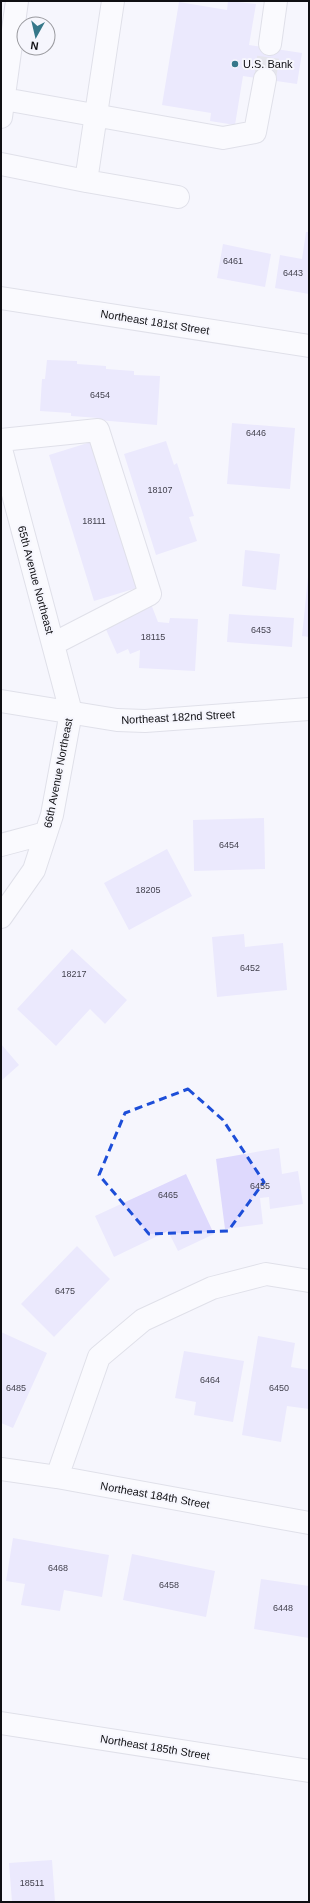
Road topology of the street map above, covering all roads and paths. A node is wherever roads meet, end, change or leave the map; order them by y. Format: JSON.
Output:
{"nodes":[{"id":1,"x":17,"y":1,"type":"edge"},
{"id":2,"x":114,"y":1,"type":"edge"},
{"id":3,"x":276,"y":1,"type":"edge"},
{"id":4,"x":270,"y":44,"type":"tunnel mouth"},
{"id":5,"x":5,"y":56,"type":"edge"},
{"id":6,"x":265,"y":79,"type":"tunnel mouth"},
{"id":7,"x":2,"y":108,"type":"edge"},
{"id":8,"x":95,"y":115,"type":"junction"},
{"id":9,"x":1,"y":164,"type":"edge"},
{"id":10,"x":86,"y":181,"type":"junction"},
{"id":11,"x":178,"y":197,"type":"dead end"},
{"id":12,"x":1,"y":298,"type":"edge"},
{"id":13,"x":309,"y":346,"type":"edge"},
{"id":14,"x":1,"y":440,"type":"edge"},
{"id":15,"x":1,"y":449,"type":"edge"},
{"id":16,"x":10,"y":513,"type":"edge"},
{"id":17,"x":53,"y":644,"type":"junction"},
{"id":18,"x":1,"y":701,"type":"edge"},
{"id":19,"x":309,"y":710,"type":"edge"},
{"id":20,"x":71,"y":712,"type":"junction"},
{"id":21,"x":46,"y":833,"type":"junction"},
{"id":22,"x":1,"y":845,"type":"edge"},
{"id":23,"x":1,"y":918,"type":"edge"},
{"id":24,"x":309,"y":1281,"type":"edge"},
{"id":25,"x":1,"y":1469,"type":"edge"},
{"id":26,"x":57,"y":1478,"type":"junction"},
{"id":27,"x":309,"y":1523,"type":"edge"},
{"id":28,"x":1,"y":1723,"type":"edge"},
{"id":29,"x":309,"y":1771,"type":"edge"}],
"edges":[{"from":1,"to":5,"type":"street"},
{"from":2,"to":8,"type":"street"},
{"from":3,"to":4,"type":"street"},
{"from":5,"to":7,"type":"street"},
{"from":6,"to":8,"type":"street"},
{"from":7,"to":8,"type":"street"},
{"from":8,"to":10,"type":"street"},
{"from":9,"to":10,"type":"street"},
{"from":10,"to":11,"type":"street"},
{"from":12,"to":13,"type":"street","name":"Northeast 181st Street"},
{"from":14,"to":17,"type":"street"},
{"from":15,"to":16,"type":"street","name":"65th Avenue Northeast"},
{"from":16,"to":17,"type":"street","name":"65th Avenue Northeast"},
{"from":17,"to":20,"type":"street","name":"65th Avenue Northeast"},
{"from":18,"to":20,"type":"street","name":"Northeast 182nd Street"},
{"from":19,"to":20,"type":"street","name":"Northeast 182nd Street"},
{"from":20,"to":21,"type":"street","name":"66th Avenue Northeast"},
{"from":21,"to":22,"type":"street"},
{"from":21,"to":23,"type":"street","name":"66th Avenue Northeast"},
{"from":24,"to":26,"type":"street"},
{"from":25,"to":26,"type":"street","name":"Northeast 184th Street"},
{"from":26,"to":27,"type":"street","name":"Northeast 184th Street"},
{"from":28,"to":29,"type":"street","name":"Northeast 185th Street"}]}
